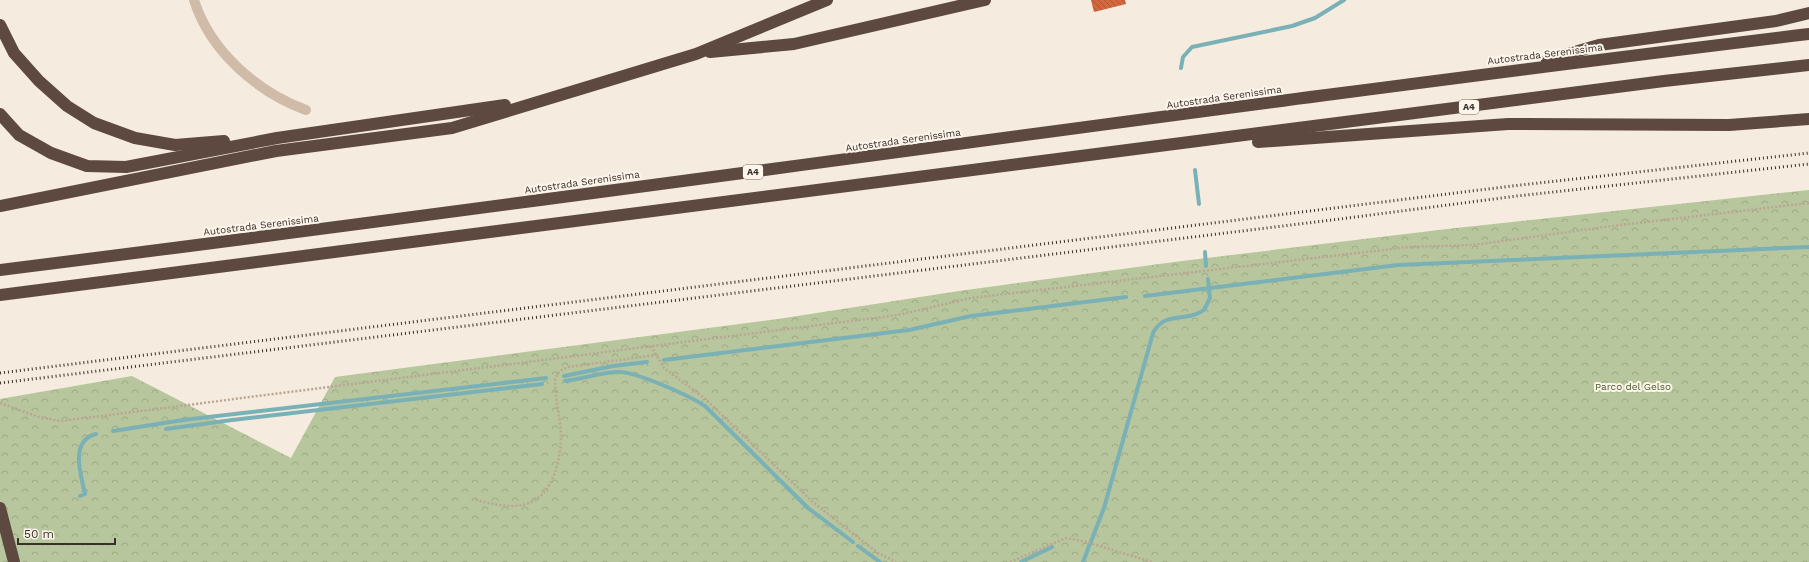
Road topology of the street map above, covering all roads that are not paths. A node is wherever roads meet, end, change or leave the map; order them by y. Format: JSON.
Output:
{"nodes":[{"id":1,"x":194,"y":0,"type":"edge"},
{"id":2,"x":827,"y":0,"type":"edge"},
{"id":3,"x":985,"y":0,"type":"edge"},
{"id":4,"x":1809,"y":13,"type":"edge"},
{"id":5,"x":0,"y":25,"type":"edge"},
{"id":6,"x":1809,"y":34,"type":"edge"},
{"id":7,"x":696,"y":54,"type":"junction"},
{"id":8,"x":1809,"y":64,"type":"edge"},
{"id":9,"x":1507,"y":71,"type":"junction"},
{"id":10,"x":547,"y":98,"type":"junction"},
{"id":11,"x":306,"y":110,"type":"dead end"},
{"id":12,"x":0,"y":114,"type":"edge"},
{"id":13,"x":1809,"y":119,"type":"edge"},
{"id":14,"x":277,"y":138,"type":"junction"},
{"id":15,"x":1129,"y":151,"type":"junction"},
{"id":16,"x":0,"y":206,"type":"edge"},
{"id":17,"x":0,"y":270,"type":"edge"},
{"id":18,"x":0,"y":294,"type":"edge"},
{"id":19,"x":0,"y":508,"type":"edge"},
{"id":20,"x":14,"y":562,"type":"edge"}],
"edges":[{"from":1,"to":11,"type":"lane"},
{"from":2,"to":7,"type":"highway"},
{"from":3,"to":7,"type":"highway"},
{"from":4,"to":9,"type":"highway"},
{"from":5,"to":14,"type":"highway"},
{"from":6,"to":9,"type":"highway","name":"Autostrada Serenissima","number":"A4"},
{"from":7,"to":10,"type":"highway"},
{"from":8,"to":15,"type":"highway","number":"A4"},
{"from":9,"to":17,"type":"highway","name":"Autostrada Serenissima","number":"A4"},
{"from":10,"to":14,"type":"highway"},
{"from":10,"to":16,"type":"highway"},
{"from":12,"to":14,"type":"highway"},
{"from":13,"to":15,"type":"highway"},
{"from":15,"to":18,"type":"highway","number":"A4"},
{"from":19,"to":20,"type":"highway"}]}
